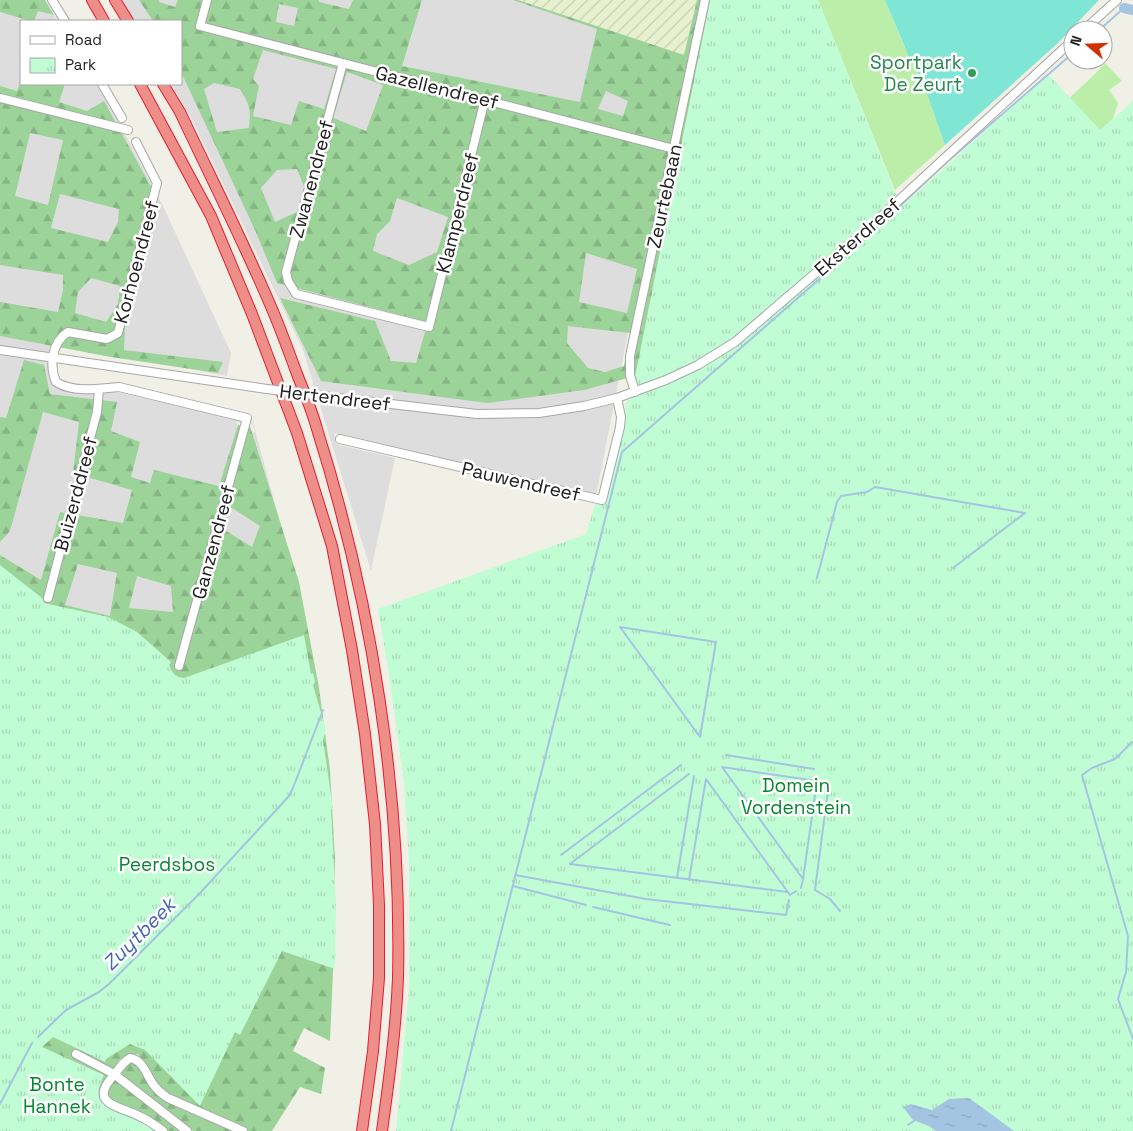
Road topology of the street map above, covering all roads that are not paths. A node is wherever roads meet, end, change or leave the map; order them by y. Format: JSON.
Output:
{"nodes":[{"id":1,"x":52,"y":0,"type":"edge"},
{"id":2,"x":92,"y":0,"type":"edge"},
{"id":3,"x":115,"y":0,"type":"edge"},
{"id":4,"x":207,"y":0,"type":"edge"},
{"id":5,"x":706,"y":0,"type":"edge"},
{"id":6,"x":1117,"y":0,"type":"edge"},
{"id":7,"x":64,"y":20,"type":"edge"},
{"id":8,"x":103,"y":20,"type":"edge"},
{"id":9,"x":127,"y":20,"type":"edge"},
{"id":10,"x":1095,"y":20,"type":"edge"},
{"id":11,"x":1063,"y":49,"type":"edge"},
{"id":12,"x":343,"y":63,"type":"junction"},
{"id":13,"x":103,"y":85,"type":"edge"},
{"id":14,"x":141,"y":85,"type":"edge"},
{"id":15,"x":165,"y":85,"type":"edge"},
{"id":16,"x":0,"y":98,"type":"edge"},
{"id":17,"x":485,"y":99,"type":"junction"},
{"id":18,"x":122,"y":118,"type":"dead end"},
{"id":19,"x":128,"y":130,"type":"dead end"},
{"id":20,"x":136,"y":142,"type":"dead end"},
{"id":21,"x":674,"y":149,"type":"junction"},
{"id":22,"x":429,"y":327,"type":"joint"},
{"id":23,"x":0,"y":350,"type":"edge"},
{"id":24,"x":53,"y":357,"type":"junction"},
{"id":25,"x":99,"y":389,"type":"junction"},
{"id":26,"x":635,"y":392,"type":"junction"},
{"id":27,"x":617,"y":398,"type":"junction"},
{"id":28,"x":340,"y":439,"type":"dead end"},
{"id":29,"x":48,"y":598,"type":"dead end"},
{"id":30,"x":179,"y":666,"type":"dead end"},
{"id":31,"x":76,"y":1054,"type":"dead end"},
{"id":32,"x":114,"y":1074,"type":"junction"},
{"id":33,"x":162,"y":1131,"type":"edge"},
{"id":34,"x":188,"y":1131,"type":"edge"},
{"id":35,"x":243,"y":1131,"type":"edge"},
{"id":36,"x":362,"y":1131,"type":"edge"},
{"id":37,"x":382,"y":1131,"type":"edge"}],
"edges":[{"from":1,"to":7,"type":"street"},
{"from":2,"to":8,"type":"highway"},
{"from":3,"to":9,"type":"highway"},
{"from":4,"to":12,"type":"street","name":"Gazellendreef"},
{"from":5,"to":21,"type":"street","name":"Zeurtebaan"},
{"from":6,"to":10,"type":"street"},
{"from":11,"to":26,"type":"street","name":"Eksterdreef"},
{"from":12,"to":17,"type":"street","name":"Gazellendreef"},
{"from":12,"to":22,"type":"street","name":"Zwanendreef"},
{"from":13,"to":18,"type":"street"},
{"from":14,"to":36,"type":"highway"},
{"from":15,"to":37,"type":"highway"},
{"from":16,"to":19,"type":"street"},
{"from":17,"to":21,"type":"street","name":"Gazellendreef"},
{"from":17,"to":22,"type":"street","name":"Klamperdreef"},
{"from":20,"to":24,"type":"street","name":"Korhoendreef"},
{"from":21,"to":26,"type":"street","name":"Zeurtebaan"},
{"from":23,"to":24,"type":"street","name":"Hertendreef"},
{"from":24,"to":25,"type":"street"},
{"from":24,"to":27,"type":"street","name":"Hertendreef","bridge":true},
{"from":25,"to":29,"type":"street","name":"Buizerddreef"},
{"from":25,"to":30,"type":"street","name":"Ganzendreef"},
{"from":26,"to":27,"type":"street","name":"Eksterdreef"},
{"from":27,"to":28,"type":"street","name":"Pauwendreef"},
{"from":31,"to":32,"type":"street"},
{"from":32,"to":33,"type":"street"},
{"from":32,"to":34,"type":"street"},
{"from":32,"to":35,"type":"street"}]}
